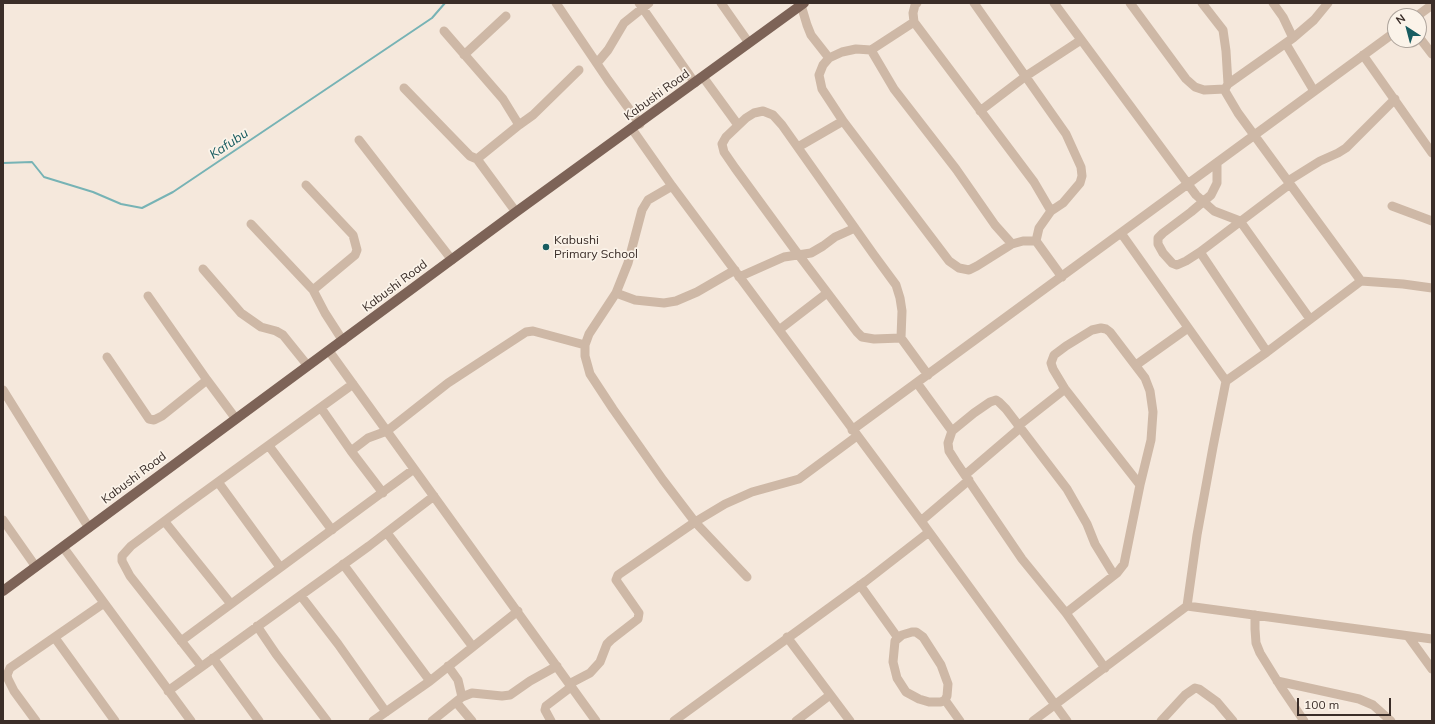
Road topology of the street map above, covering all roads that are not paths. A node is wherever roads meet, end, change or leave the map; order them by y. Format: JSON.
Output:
{"nodes":[{"id":1,"x":556,"y":3,"type":"edge"},
{"id":2,"x":721,"y":3,"type":"edge"},
{"id":3,"x":917,"y":3,"type":"edge"},
{"id":4,"x":974,"y":3,"type":"edge"},
{"id":5,"x":1054,"y":3,"type":"edge"},
{"id":6,"x":1130,"y":3,"type":"edge"},
{"id":7,"x":1202,"y":3,"type":"edge"},
{"id":8,"x":1273,"y":3,"type":"edge"},
{"id":9,"x":1328,"y":3,"type":"edge"},
{"id":10,"x":802,"y":4,"type":"edge"},
{"id":11,"x":644,"y":5,"type":"edge"},
{"id":12,"x":506,"y":16,"type":"dead end"},
{"id":13,"x":914,"y":22,"type":"junction"},
{"id":14,"x":444,"y":31,"type":"dead end"},
{"id":15,"x":1293,"y":38,"type":"junction"},
{"id":16,"x":1387,"y":38,"type":"edge"},
{"id":17,"x":1081,"y":40,"type":"junction"},
{"id":18,"x":749,"y":43,"type":"junction"},
{"id":19,"x":1286,"y":44,"type":"junction"},
{"id":20,"x":871,"y":50,"type":"junction"},
{"id":21,"x":464,"y":55,"type":"junction"},
{"id":22,"x":1364,"y":55,"type":"junction"},
{"id":23,"x":829,"y":58,"type":"junction"},
{"id":24,"x":597,"y":64,"type":"junction"},
{"id":25,"x":579,"y":70,"type":"dead end"},
{"id":26,"x":1026,"y":76,"type":"junction"},
{"id":27,"x":699,"y":80,"type":"junction"},
{"id":28,"x":1227,"y":87,"type":"junction"},
{"id":29,"x":404,"y":88,"type":"dead end"},
{"id":30,"x":1314,"y":91,"type":"junction"},
{"id":31,"x":1394,"y":99,"type":"junction"},
{"id":32,"x":980,"y":111,"type":"junction"},
{"id":33,"x":843,"y":121,"type":"junction"},
{"id":34,"x":519,"y":124,"type":"junction"},
{"id":35,"x":738,"y":125,"type":"junction"},
{"id":36,"x":636,"y":126,"type":"junction"},
{"id":37,"x":1255,"y":135,"type":"junction"},
{"id":38,"x":358,"y":140,"type":"dead end"},
{"id":39,"x":798,"y":148,"type":"junction"},
{"id":40,"x":1432,"y":153,"type":"edge"},
{"id":41,"x":478,"y":159,"type":"junction"},
{"id":42,"x":1217,"y":163,"type":"junction"},
{"id":43,"x":1289,"y":182,"type":"junction"},
{"id":44,"x":306,"y":185,"type":"dead end"},
{"id":45,"x":1188,"y":185,"type":"junction"},
{"id":46,"x":672,"y":186,"type":"junction"},
{"id":47,"x":1203,"y":202,"type":"junction"},
{"id":48,"x":1392,"y":206,"type":"dead end"},
{"id":49,"x":1051,"y":211,"type":"junction"},
{"id":50,"x":516,"y":212,"type":"junction"},
{"id":51,"x":1432,"y":220,"type":"edge"},
{"id":52,"x":1240,"y":221,"type":"junction"},
{"id":53,"x":251,"y":224,"type":"dead end"},
{"id":54,"x":854,"y":228,"type":"junction"},
{"id":55,"x":1121,"y":234,"type":"junction"},
{"id":56,"x":1036,"y":241,"type":"junction"},
{"id":57,"x":1012,"y":244,"type":"junction"},
{"id":58,"x":1200,"y":252,"type":"junction"},
{"id":59,"x":799,"y":255,"type":"junction"},
{"id":60,"x":452,"y":260,"type":"junction"},
{"id":61,"x":203,"y":269,"type":"dead end"},
{"id":62,"x":737,"y":274,"type":"junction"},
{"id":63,"x":1062,"y":277,"type":"junction"},
{"id":64,"x":1361,"y":281,"type":"junction"},
{"id":65,"x":1432,"y":288,"type":"edge"},
{"id":66,"x":313,"y":290,"type":"junction"},
{"id":67,"x":616,"y":293,"type":"junction"},
{"id":68,"x":828,"y":293,"type":"junction"},
{"id":69,"x":148,"y":296,"type":"dead end"},
{"id":70,"x":1310,"y":320,"type":"junction"},
{"id":71,"x":1188,"y":328,"type":"junction"},
{"id":72,"x":779,"y":330,"type":"junction"},
{"id":73,"x":901,"y":338,"type":"junction"},
{"id":74,"x":343,"y":341,"type":"junction"},
{"id":75,"x":584,"y":345,"type":"junction"},
{"id":76,"x":329,"y":351,"type":"junction"},
{"id":77,"x":1267,"y":352,"type":"junction"},
{"id":78,"x":107,"y":357,"type":"dead end"},
{"id":79,"x":1136,"y":365,"type":"junction"},
{"id":80,"x":308,"y":366,"type":"junction"},
{"id":81,"x":928,"y":375,"type":"junction"},
{"id":82,"x":207,"y":380,"type":"junction"},
{"id":83,"x":1226,"y":381,"type":"junction"},
{"id":84,"x":918,"y":383,"type":"junction"},
{"id":85,"x":353,"y":384,"type":"junction"},
{"id":86,"x":1065,"y":389,"type":"junction"},
{"id":87,"x":3,"y":390,"type":"edge"},
{"id":88,"x":321,"y":408,"type":"junction"},
{"id":89,"x":236,"y":419,"type":"junction"},
{"id":90,"x":1019,"y":427,"type":"junction"},
{"id":91,"x":387,"y":430,"type":"junction"},
{"id":92,"x":952,"y":431,"type":"junction"},
{"id":93,"x":855,"y":433,"type":"junction"},
{"id":94,"x":269,"y":446,"type":"junction"},
{"id":95,"x":351,"y":451,"type":"junction"},
{"id":96,"x":414,"y":468,"type":"junction"},
{"id":97,"x":967,"y":477,"type":"junction"},
{"id":98,"x":218,"y":482,"type":"junction"},
{"id":99,"x":1140,"y":485,"type":"junction"},
{"id":100,"x":383,"y":493,"type":"junction"},
{"id":101,"x":434,"y":496,"type":"junction"},
{"id":102,"x":3,"y":520,"type":"edge"},
{"id":103,"x":921,"y":521,"type":"junction"},
{"id":104,"x":165,"y":522,"type":"junction"},
{"id":105,"x":695,"y":522,"type":"junction"},
{"id":106,"x":89,"y":528,"type":"junction"},
{"id":107,"x":332,"y":530,"type":"junction"},
{"id":108,"x":929,"y":532,"type":"junction"},
{"id":109,"x":387,"y":533,"type":"junction"},
{"id":110,"x":63,"y":547,"type":"junction"},
{"id":111,"x":343,"y":564,"type":"junction"},
{"id":112,"x":36,"y":567,"type":"junction"},
{"id":113,"x":280,"y":567,"type":"junction"},
{"id":114,"x":1114,"y":575,"type":"junction"},
{"id":115,"x":747,"y":577,"type":"dead end"},
{"id":116,"x":860,"y":585,"type":"junction"},
{"id":117,"x":3,"y":591,"type":"edge"},
{"id":118,"x":301,"y":596,"type":"junction"},
{"id":119,"x":104,"y":603,"type":"junction"},
{"id":120,"x":231,"y":604,"type":"junction"},
{"id":121,"x":1187,"y":606,"type":"junction"},
{"id":122,"x":518,"y":611,"type":"junction"},
{"id":123,"x":1066,"y":613,"type":"junction"},
{"id":124,"x":1255,"y":615,"type":"junction"},
{"id":125,"x":257,"y":626,"type":"junction"},
{"id":126,"x":1408,"y":636,"type":"junction"},
{"id":127,"x":787,"y":637,"type":"junction"},
{"id":128,"x":55,"y":638,"type":"junction"},
{"id":129,"x":898,"y":638,"type":"junction"},
{"id":130,"x":1432,"y":639,"type":"edge"},
{"id":131,"x":181,"y":641,"type":"junction"},
{"id":132,"x":473,"y":647,"type":"junction"},
{"id":133,"x":213,"y":658,"type":"junction"},
{"id":134,"x":201,"y":666,"type":"junction"},
{"id":135,"x":448,"y":666,"type":"junction"},
{"id":136,"x":557,"y":666,"type":"junction"},
{"id":137,"x":1105,"y":668,"type":"junction"},
{"id":138,"x":1432,"y":669,"type":"edge"},
{"id":139,"x":430,"y":681,"type":"junction"},
{"id":140,"x":1277,"y":681,"type":"junction"},
{"id":141,"x":570,"y":686,"type":"junction"},
{"id":142,"x":168,"y":691,"type":"junction"},
{"id":143,"x":830,"y":695,"type":"junction"},
{"id":144,"x":459,"y":700,"type":"junction"},
{"id":145,"x":945,"y":700,"type":"junction"},
{"id":146,"x":1055,"y":705,"type":"junction"},
{"id":147,"x":386,"y":712,"type":"junction"},
{"id":148,"x":679,"y":719,"type":"edge"},
{"id":149,"x":36,"y":721,"type":"edge"},
{"id":150,"x":115,"y":721,"type":"edge"},
{"id":151,"x":191,"y":721,"type":"edge"},
{"id":152,"x":259,"y":721,"type":"edge"},
{"id":153,"x":327,"y":721,"type":"edge"},
{"id":154,"x":373,"y":721,"type":"edge"},
{"id":155,"x":432,"y":721,"type":"edge"},
{"id":156,"x":472,"y":721,"type":"edge"},
{"id":157,"x":551,"y":721,"type":"edge"},
{"id":158,"x":596,"y":721,"type":"edge"},
{"id":159,"x":796,"y":721,"type":"edge"},
{"id":160,"x":850,"y":721,"type":"edge"},
{"id":161,"x":960,"y":721,"type":"edge"},
{"id":162,"x":1033,"y":721,"type":"edge"},
{"id":163,"x":1067,"y":721,"type":"edge"},
{"id":164,"x":1161,"y":721,"type":"edge"},
{"id":165,"x":1233,"y":721,"type":"edge"},
{"id":166,"x":1304,"y":721,"type":"edge"},
{"id":167,"x":1391,"y":721,"type":"edge"}],
"edges":[{"from":1,"to":24,"type":"street"},
{"from":2,"to":18,"type":"street"},
{"from":3,"to":13,"type":"street"},
{"from":4,"to":26,"type":"street"},
{"from":5,"to":17,"type":"street"},
{"from":6,"to":28,"type":"street"},
{"from":7,"to":28,"type":"street"},
{"from":8,"to":15,"type":"street"},
{"from":9,"to":15,"type":"street"},
{"from":10,"to":18,"type":"main road","name":"Kabushi Road"},
{"from":10,"to":23,"type":"street"},
{"from":11,"to":24,"type":"street"},
{"from":11,"to":27,"type":"street"},
{"from":12,"to":21,"type":"street"},
{"from":13,"to":20,"type":"street"},
{"from":13,"to":32,"type":"street"},
{"from":14,"to":21,"type":"street"},
{"from":15,"to":19,"type":"street"},
{"from":16,"to":22,"type":"street"},
{"from":17,"to":26,"type":"street"},
{"from":17,"to":45,"type":"street"},
{"from":18,"to":27,"type":"main road","name":"Kabushi Road"},
{"from":19,"to":28,"type":"street"},
{"from":19,"to":30,"type":"street"},
{"from":20,"to":23,"type":"street"},
{"from":20,"to":57,"type":"street"},
{"from":21,"to":34,"type":"street"},
{"from":22,"to":30,"type":"street"},
{"from":22,"to":31,"type":"street"},
{"from":23,"to":33,"type":"street"},
{"from":24,"to":36,"type":"street"},
{"from":25,"to":34,"type":"street"},
{"from":26,"to":32,"type":"street"},
{"from":26,"to":49,"type":"street"},
{"from":27,"to":35,"type":"street"},
{"from":27,"to":36,"type":"main road","name":"Kabushi Road"},
{"from":28,"to":37,"type":"street"},
{"from":29,"to":41,"type":"street"},
{"from":30,"to":37,"type":"street"},
{"from":31,"to":40,"type":"street"},
{"from":31,"to":43,"type":"street"},
{"from":32,"to":49,"type":"street"},
{"from":33,"to":39,"type":"street"},
{"from":33,"to":57,"type":"street"},
{"from":34,"to":41,"type":"street"},
{"from":35,"to":39,"type":"street"},
{"from":35,"to":59,"type":"street"},
{"from":36,"to":46,"type":"street"},
{"from":36,"to":50,"type":"main road","name":"Kabushi Road"},
{"from":37,"to":42,"type":"street"},
{"from":37,"to":43,"type":"street"},
{"from":38,"to":60,"type":"street"},
{"from":39,"to":54,"type":"street"},
{"from":41,"to":50,"type":"street"},
{"from":42,"to":45,"type":"street"},
{"from":42,"to":47,"type":"street"},
{"from":43,"to":52,"type":"street"},
{"from":43,"to":64,"type":"street"},
{"from":44,"to":66,"type":"street"},
{"from":45,"to":47,"type":"street"},
{"from":45,"to":55,"type":"street"},
{"from":46,"to":62,"type":"street"},
{"from":46,"to":67,"type":"street"},
{"from":47,"to":52,"type":"street"},
{"from":47,"to":58,"type":"street"},
{"from":48,"to":51,"type":"street"},
{"from":49,"to":56,"type":"street"},
{"from":50,"to":60,"type":"main road","name":"Kabushi Road"},
{"from":52,"to":58,"type":"street"},
{"from":52,"to":70,"type":"street"},
{"from":53,"to":66,"type":"street"},
{"from":54,"to":59,"type":"street"},
{"from":54,"to":73,"type":"street"},
{"from":55,"to":63,"type":"street"},
{"from":55,"to":71,"type":"street"},
{"from":56,"to":57,"type":"street"},
{"from":56,"to":63,"type":"street"},
{"from":58,"to":77,"type":"street"},
{"from":59,"to":62,"type":"street"},
{"from":59,"to":68,"type":"street"},
{"from":60,"to":74,"type":"main road","name":"Kabushi Road"},
{"from":61,"to":80,"type":"street"},
{"from":62,"to":67,"type":"street"},
{"from":62,"to":72,"type":"street"},
{"from":63,"to":81,"type":"street"},
{"from":64,"to":65,"type":"street"},
{"from":64,"to":70,"type":"street"},
{"from":66,"to":74,"type":"street"},
{"from":67,"to":75,"type":"street"},
{"from":68,"to":72,"type":"street"},
{"from":68,"to":73,"type":"street"},
{"from":69,"to":82,"type":"street"},
{"from":70,"to":77,"type":"street"},
{"from":71,"to":79,"type":"street"},
{"from":71,"to":83,"type":"street"},
{"from":72,"to":93,"type":"street"},
{"from":73,"to":81,"type":"street"},
{"from":74,"to":76,"type":"main road","name":"Kabushi Road"},
{"from":75,"to":91,"type":"street"},
{"from":75,"to":105,"type":"street"},
{"from":76,"to":80,"type":"main road","name":"Kabushi Road"},
{"from":76,"to":85,"type":"street"},
{"from":77,"to":83,"type":"street"},
{"from":78,"to":82,"type":"street"},
{"from":79,"to":86,"type":"street"},
{"from":79,"to":99,"type":"street"},
{"from":80,"to":89,"type":"main road","name":"Kabushi Road"},
{"from":81,"to":84,"type":"street"},
{"from":82,"to":89,"type":"street"},
{"from":83,"to":121,"type":"street"},
{"from":84,"to":92,"type":"street"},
{"from":84,"to":93,"type":"street"},
{"from":85,"to":88,"type":"street"},
{"from":85,"to":91,"type":"street"},
{"from":86,"to":90,"type":"street"},
{"from":86,"to":99,"type":"street"},
{"from":87,"to":106,"type":"street"},
{"from":88,"to":94,"type":"street"},
{"from":88,"to":95,"type":"street"},
{"from":89,"to":106,"type":"main road","name":"Kabushi Road"},
{"from":90,"to":92,"type":"street"},
{"from":90,"to":97,"type":"street"},
{"from":90,"to":114,"type":"street"},
{"from":91,"to":95,"type":"street"},
{"from":91,"to":96,"type":"street"},
{"from":92,"to":97,"type":"street"},
{"from":93,"to":103,"type":"street"},
{"from":93,"to":105,"type":"street"},
{"from":94,"to":98,"type":"street"},
{"from":94,"to":107,"type":"street"},
{"from":95,"to":100,"type":"street"},
{"from":96,"to":100,"type":"street"},
{"from":96,"to":101,"type":"street"},
{"from":97,"to":103,"type":"street"},
{"from":97,"to":123,"type":"street"},
{"from":98,"to":104,"type":"street"},
{"from":98,"to":113,"type":"street"},
{"from":99,"to":114,"type":"street"},
{"from":100,"to":107,"type":"street"},
{"from":101,"to":109,"type":"street"},
{"from":101,"to":122,"type":"street"},
{"from":102,"to":112,"type":"street"},
{"from":103,"to":108,"type":"street"},
{"from":104,"to":120,"type":"street"},
{"from":104,"to":131,"type":"street"},
{"from":105,"to":115,"type":"street"},
{"from":105,"to":141,"type":"street"},
{"from":106,"to":110,"type":"main road","name":"Kabushi Road"},
{"from":107,"to":113,"type":"street"},
{"from":108,"to":116,"type":"street"},
{"from":108,"to":146,"type":"street"},
{"from":109,"to":111,"type":"street"},
{"from":109,"to":132,"type":"street"},
{"from":110,"to":112,"type":"main road","name":"Kabushi Road"},
{"from":110,"to":119,"type":"street"},
{"from":111,"to":118,"type":"street"},
{"from":111,"to":139,"type":"street"},
{"from":112,"to":117,"type":"main road","name":"Kabushi Road"},
{"from":113,"to":120,"type":"street"},
{"from":114,"to":123,"type":"street"},
{"from":116,"to":127,"type":"street"},
{"from":116,"to":129,"type":"street"},
{"from":118,"to":125,"type":"street"},
{"from":118,"to":147,"type":"street"},
{"from":119,"to":128,"type":"street"},
{"from":119,"to":142,"type":"street"},
{"from":120,"to":131,"type":"street"},
{"from":121,"to":124,"type":"street"},
{"from":121,"to":137,"type":"street"},
{"from":122,"to":132,"type":"street"},
{"from":122,"to":136,"type":"street"},
{"from":123,"to":137,"type":"street"},
{"from":124,"to":126,"type":"street"},
{"from":124,"to":140,"type":"street"},
{"from":125,"to":133,"type":"street"},
{"from":125,"to":153,"type":"street"},
{"from":126,"to":130,"type":"street"},
{"from":126,"to":138,"type":"street"},
{"from":127,"to":143,"type":"street"},
{"from":127,"to":148,"type":"street"},
{"from":128,"to":149,"type":"street"},
{"from":128,"to":150,"type":"street"},
{"from":129,"to":145,"type":"street"},
{"from":129,"to":145,"type":"street"},
{"from":131,"to":134,"type":"street"},
{"from":132,"to":135,"type":"street"},
{"from":133,"to":134,"type":"street"},
{"from":133,"to":152,"type":"street"},
{"from":134,"to":142,"type":"street"},
{"from":135,"to":139,"type":"street"},
{"from":135,"to":144,"type":"street"},
{"from":136,"to":141,"type":"street"},
{"from":136,"to":144,"type":"street"},
{"from":137,"to":146,"type":"street"},
{"from":139,"to":147,"type":"street"},
{"from":140,"to":166,"type":"street"},
{"from":140,"to":167,"type":"street"},
{"from":141,"to":157,"type":"street"},
{"from":141,"to":158,"type":"street"},
{"from":142,"to":151,"type":"street"},
{"from":143,"to":159,"type":"street"},
{"from":143,"to":160,"type":"street"},
{"from":144,"to":155,"type":"street"},
{"from":144,"to":156,"type":"street"},
{"from":145,"to":161,"type":"street"},
{"from":146,"to":162,"type":"street"},
{"from":146,"to":163,"type":"street"},
{"from":147,"to":154,"type":"street"},
{"from":164,"to":165,"type":"street"}]}
